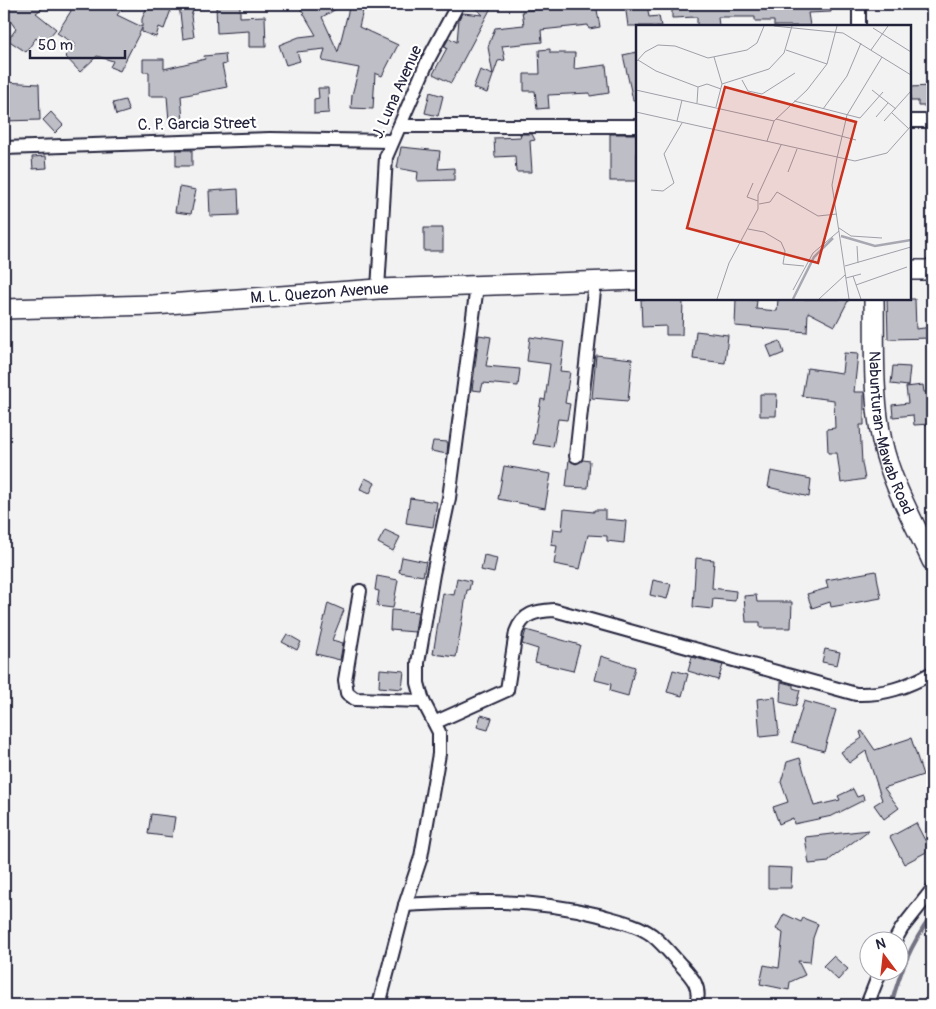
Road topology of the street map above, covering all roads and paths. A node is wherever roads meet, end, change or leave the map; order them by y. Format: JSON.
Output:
{"nodes":[{"id":1,"x":458,"y":4,"type":"edge"},
{"id":2,"x":859,"y":4,"type":"edge"},
{"id":3,"x":859,"y":25,"type":"edge"},
{"id":4,"x":911,"y":121,"type":"edge"},
{"id":5,"x":932,"y":121,"type":"edge"},
{"id":6,"x":400,"y":126,"type":"junction"},
{"id":7,"x":636,"y":126,"type":"edge"},
{"id":8,"x":391,"y":141,"type":"junction"},
{"id":9,"x":4,"y":148,"type":"edge"},
{"id":10,"x":911,"y":270,"type":"edge"},
{"id":11,"x":932,"y":270,"type":"edge"},
{"id":12,"x":636,"y":280,"type":"edge"},
{"id":13,"x":594,"y":282,"type":"junction"},
{"id":14,"x":477,"y":286,"type":"junction"},
{"id":15,"x":378,"y":289,"type":"junction"},
{"id":16,"x":874,"y":300,"type":"edge"},
{"id":17,"x":4,"y":309,"type":"edge"},
{"id":18,"x":576,"y":456,"type":"dead end"},
{"id":19,"x":932,"y":561,"type":"edge"},
{"id":20,"x":360,"y":591,"type":"dead end"},
{"id":21,"x":932,"y":673,"type":"edge"},
{"id":22,"x":423,"y":701,"type":"junction"},
{"id":23,"x":436,"y":722,"type":"junction"},
{"id":24,"x":932,"y":890,"type":"edge"},
{"id":25,"x":405,"y":905,"type":"junction"},
{"id":26,"x":900,"y":932,"type":"edge"},
{"id":27,"x":876,"y":982,"type":"edge"},
{"id":28,"x":379,"y":1005,"type":"edge"},
{"id":29,"x":696,"y":1005,"type":"edge"},
{"id":30,"x":867,"y":1005,"type":"edge"}],
"edges":[{"from":1,"to":6,"type":"street","name":"J. Luna Avenue"},
{"from":2,"to":3,"type":"street"},
{"from":4,"to":5,"type":"street"},
{"from":6,"to":7,"type":"street"},
{"from":6,"to":8,"type":"street","name":"J. Luna Avenue"},
{"from":8,"to":9,"type":"street","name":"C. P. Garcia Street"},
{"from":8,"to":15,"type":"street","name":"J. Luna Avenue"},
{"from":10,"to":11,"type":"main road"},
{"from":12,"to":13,"type":"main road","name":"M. L. Quezon Avenue"},
{"from":13,"to":14,"type":"main road","name":"M. L. Quezon Avenue"},
{"from":13,"to":18,"type":"street"},
{"from":14,"to":15,"type":"main road","name":"M. L. Quezon Avenue"},
{"from":14,"to":22,"type":"street"},
{"from":15,"to":17,"type":"main road","name":"M. L. Quezon Avenue"},
{"from":16,"to":19,"type":"main road","name":"Nabunturan-Mawab Road"},
{"from":20,"to":22,"type":"street"},
{"from":21,"to":23,"type":"street"},
{"from":22,"to":23,"type":"street"},
{"from":23,"to":25,"type":"street"},
{"from":24,"to":26,"type":"street"},
{"from":25,"to":28,"type":"street"},
{"from":25,"to":29,"type":"street"},
{"from":27,"to":30,"type":"street"}]}
